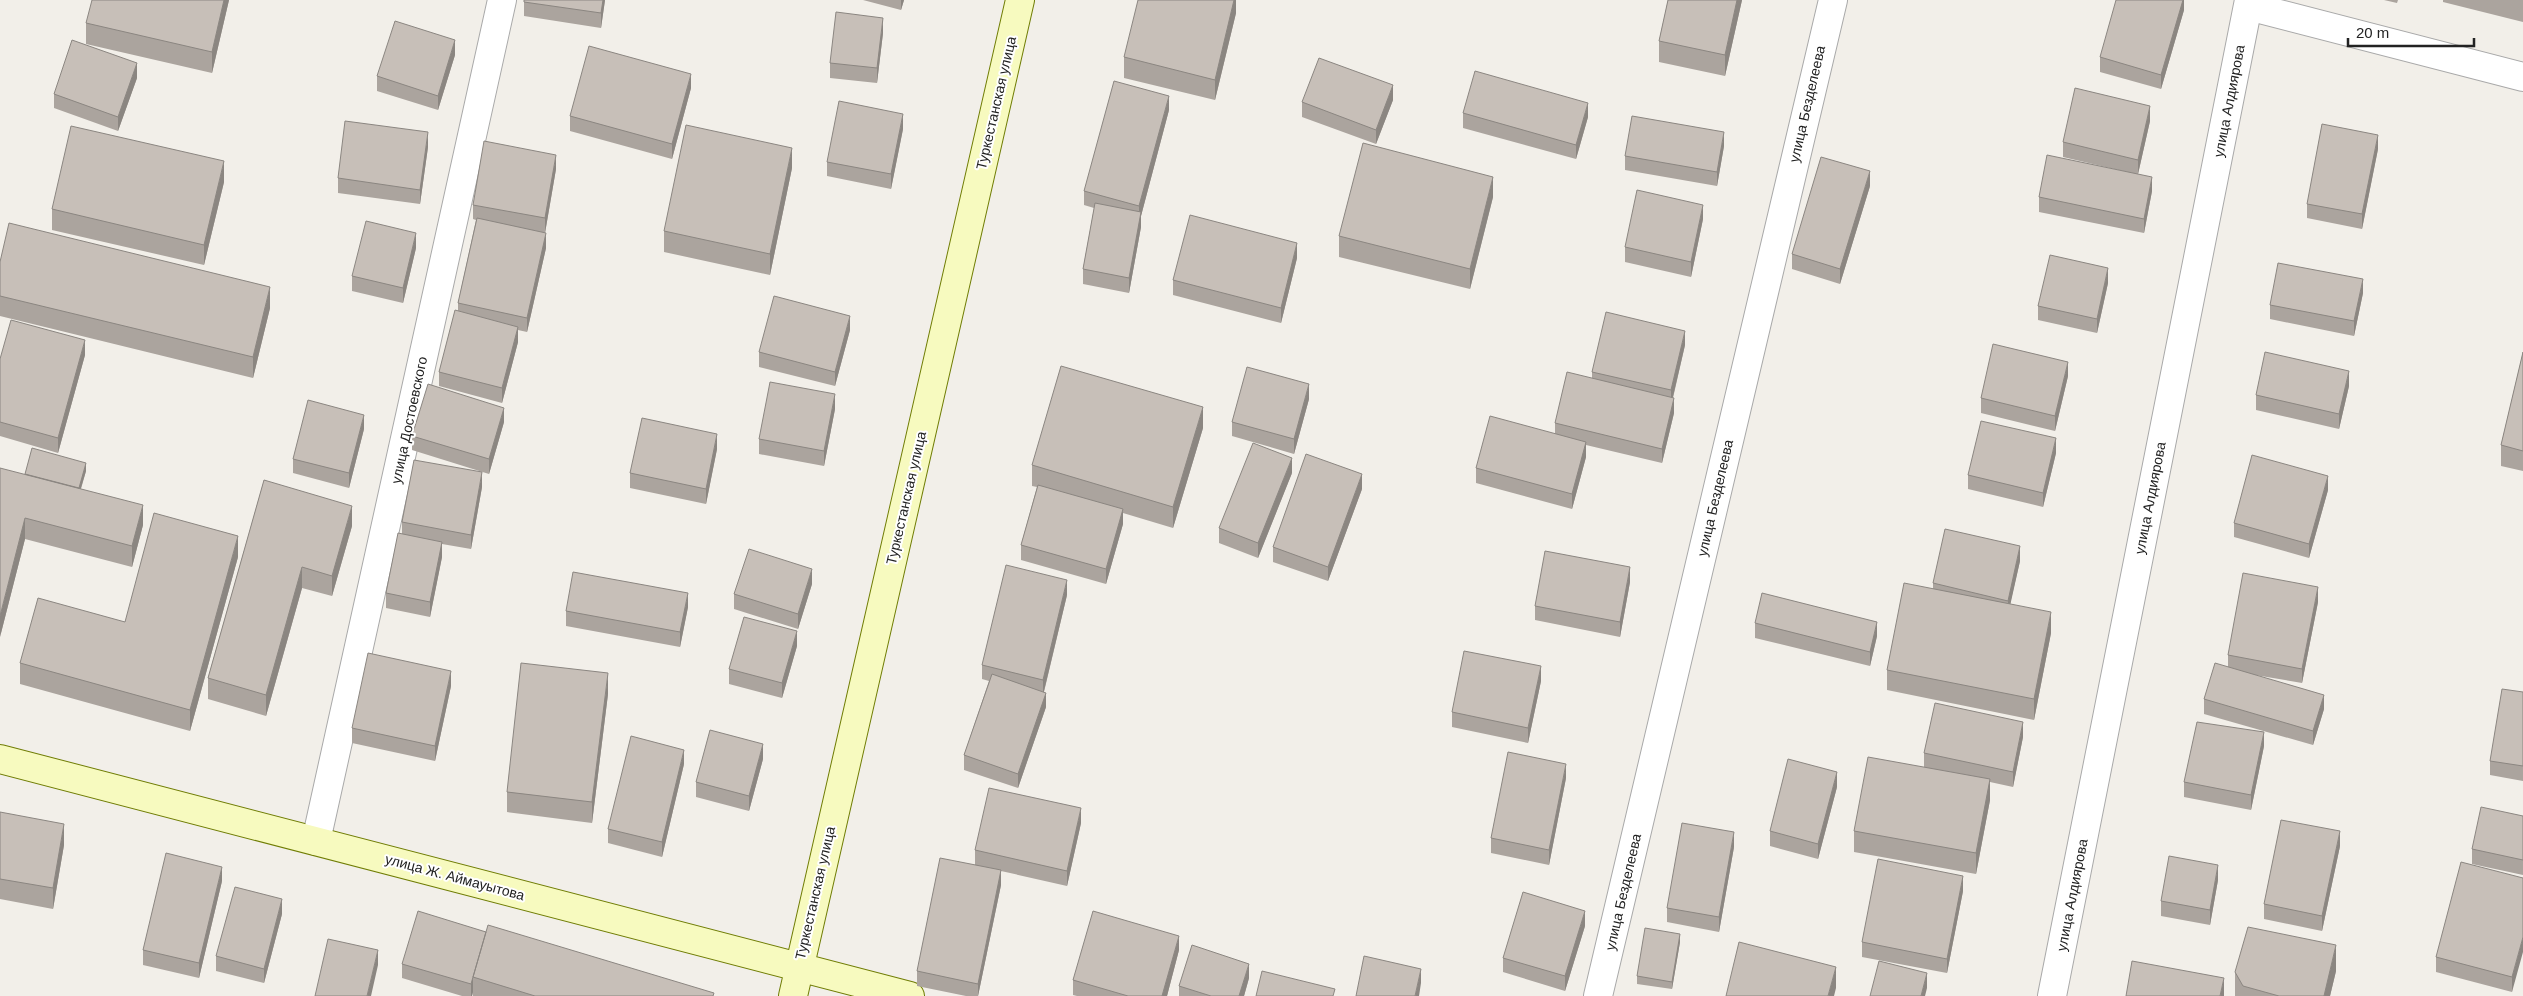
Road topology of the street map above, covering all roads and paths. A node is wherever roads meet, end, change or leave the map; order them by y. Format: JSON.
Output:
{"nodes":[{"id":1,"x":502,"y":0,"type":"edge"},
{"id":2,"x":1020,"y":0,"type":"edge"},
{"id":3,"x":1833,"y":0,"type":"edge"},
{"id":4,"x":2248,"y":3,"type":"edge"},
{"id":5,"x":2523,"y":77,"type":"edge"},
{"id":6,"x":0,"y":759,"type":"edge"},
{"id":7,"x":316,"y":841,"type":"junction"},
{"id":8,"x":799,"y":966,"type":"junction"},
{"id":9,"x":793,"y":996,"type":"edge"},
{"id":10,"x":910,"y":996,"type":"edge"},
{"id":11,"x":1598,"y":996,"type":"edge"},
{"id":12,"x":2052,"y":996,"type":"edge"}],
"edges":[{"from":1,"to":7,"type":"street","name":"улица Достоевского"},
{"from":2,"to":8,"type":"street","name":"Туркестанская улица"},
{"from":3,"to":11,"type":"street","name":"улица Безделеева"},
{"from":4,"to":5,"type":"street"},
{"from":4,"to":12,"type":"street","name":"улица Алдиярова"},
{"from":6,"to":7,"type":"street","name":"улица Ж. Аймауытова"},
{"from":7,"to":8,"type":"street","name":"улица Ж. Аймауытова"},
{"from":8,"to":9,"type":"street","name":"Туркестанская улица"},
{"from":8,"to":10,"type":"street","name":"улица Ж. Аймауытова"}]}
